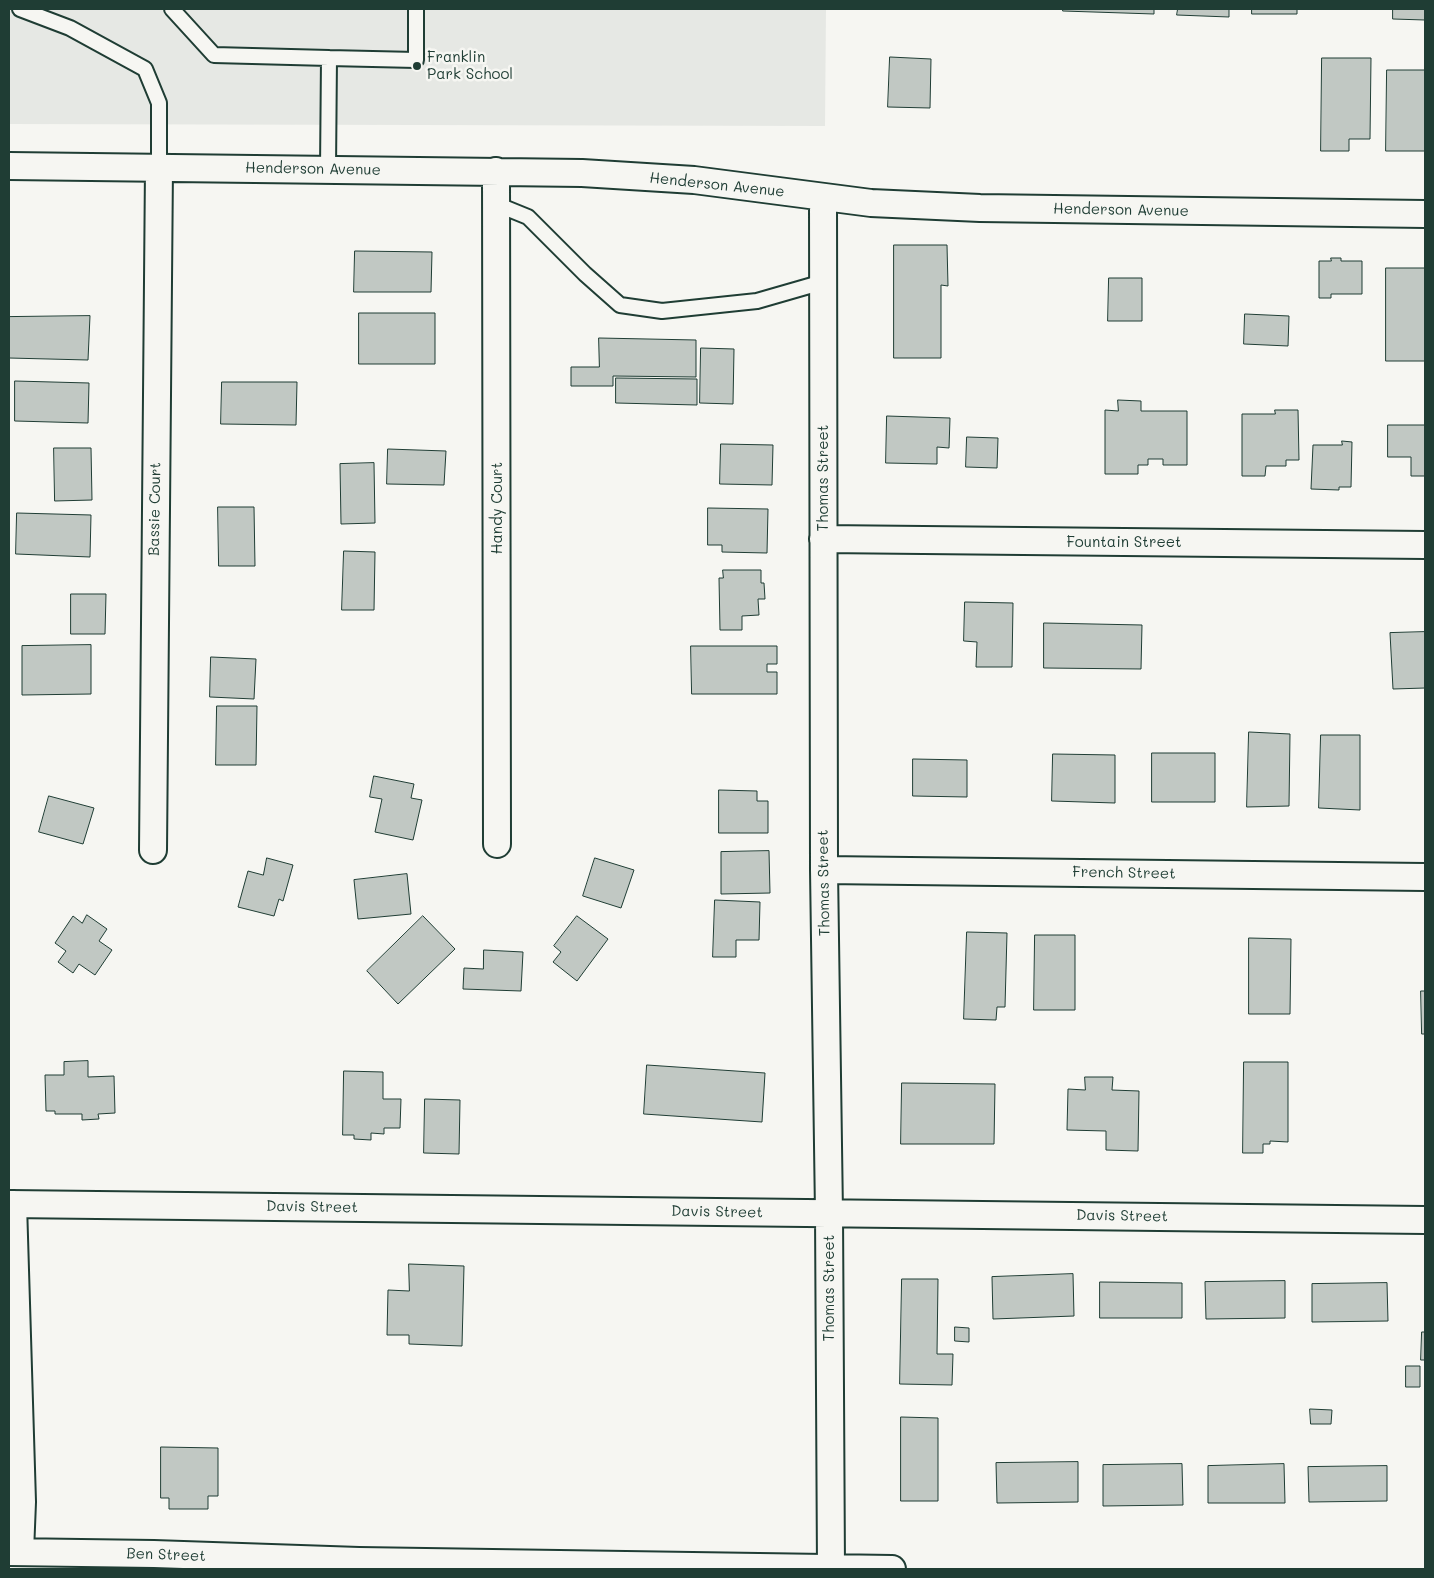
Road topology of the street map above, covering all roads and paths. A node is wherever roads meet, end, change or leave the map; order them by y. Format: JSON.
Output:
{"nodes":[{"id":1,"x":20,"y":9,"type":"edge"},
{"id":2,"x":172,"y":9,"type":"edge"},
{"id":3,"x":416,"y":9,"type":"edge"},
{"id":4,"x":330,"y":58,"type":"junction"},
{"id":5,"x":9,"y":166,"type":"edge"},
{"id":6,"x":159,"y":167,"type":"junction"},
{"id":7,"x":328,"y":169,"type":"junction"},
{"id":8,"x":496,"y":171,"type":"junction"},
{"id":9,"x":823,"y":197,"type":"junction"},
{"id":10,"x":496,"y":204,"type":"junction"},
{"id":11,"x":1425,"y":214,"type":"edge"},
{"id":12,"x":823,"y":282,"type":"junction"},
{"id":13,"x":823,"y":540,"type":"junction"},
{"id":14,"x":1425,"y":544,"type":"edge"},
{"id":15,"x":497,"y":844,"type":"dead end"},
{"id":16,"x":153,"y":850,"type":"dead end"},
{"id":17,"x":824,"y":870,"type":"junction"},
{"id":18,"x":1425,"y":877,"type":"edge"},
{"id":19,"x":11,"y":1204,"type":"edge"},
{"id":20,"x":829,"y":1213,"type":"junction"},
{"id":21,"x":1425,"y":1220,"type":"edge"},
{"id":22,"x":15,"y":1552,"type":"edge"},
{"id":23,"x":831,"y":1568,"type":"edge"},
{"id":24,"x":892,"y":1569,"type":"edge"}],
"edges":[{"from":1,"to":6,"type":"lane"},
{"from":2,"to":4,"type":"lane"},
{"from":3,"to":4,"type":"lane"},
{"from":4,"to":7,"type":"lane"},
{"from":5,"to":6,"type":"street","name":"Henderson Avenue"},
{"from":6,"to":7,"type":"street","name":"Henderson Avenue"},
{"from":6,"to":16,"type":"street","name":"Bassie Court"},
{"from":7,"to":8,"type":"street","name":"Henderson Avenue"},
{"from":8,"to":9,"type":"street","name":"Henderson Avenue"},
{"from":8,"to":10,"type":"street","name":"Handy Court"},
{"from":9,"to":11,"type":"street","name":"Henderson Avenue"},
{"from":9,"to":12,"type":"street","name":"Thomas Street"},
{"from":10,"to":12,"type":"lane"},
{"from":10,"to":15,"type":"street","name":"Handy Court"},
{"from":12,"to":13,"type":"street","name":"Thomas Street"},
{"from":13,"to":14,"type":"street","name":"Fountain Street"},
{"from":13,"to":17,"type":"street","name":"Thomas Street"},
{"from":17,"to":18,"type":"street","name":"French Street"},
{"from":17,"to":20,"type":"street","name":"Thomas Street"},
{"from":19,"to":20,"type":"street","name":"Davis Street"},
{"from":19,"to":22,"type":"street"},
{"from":20,"to":21,"type":"street","name":"Davis Street"},
{"from":20,"to":23,"type":"street","name":"Thomas Street"},
{"from":22,"to":23,"type":"street","name":"Ben Street"},
{"from":23,"to":24,"type":"street","name":"Ben Street"}]}
